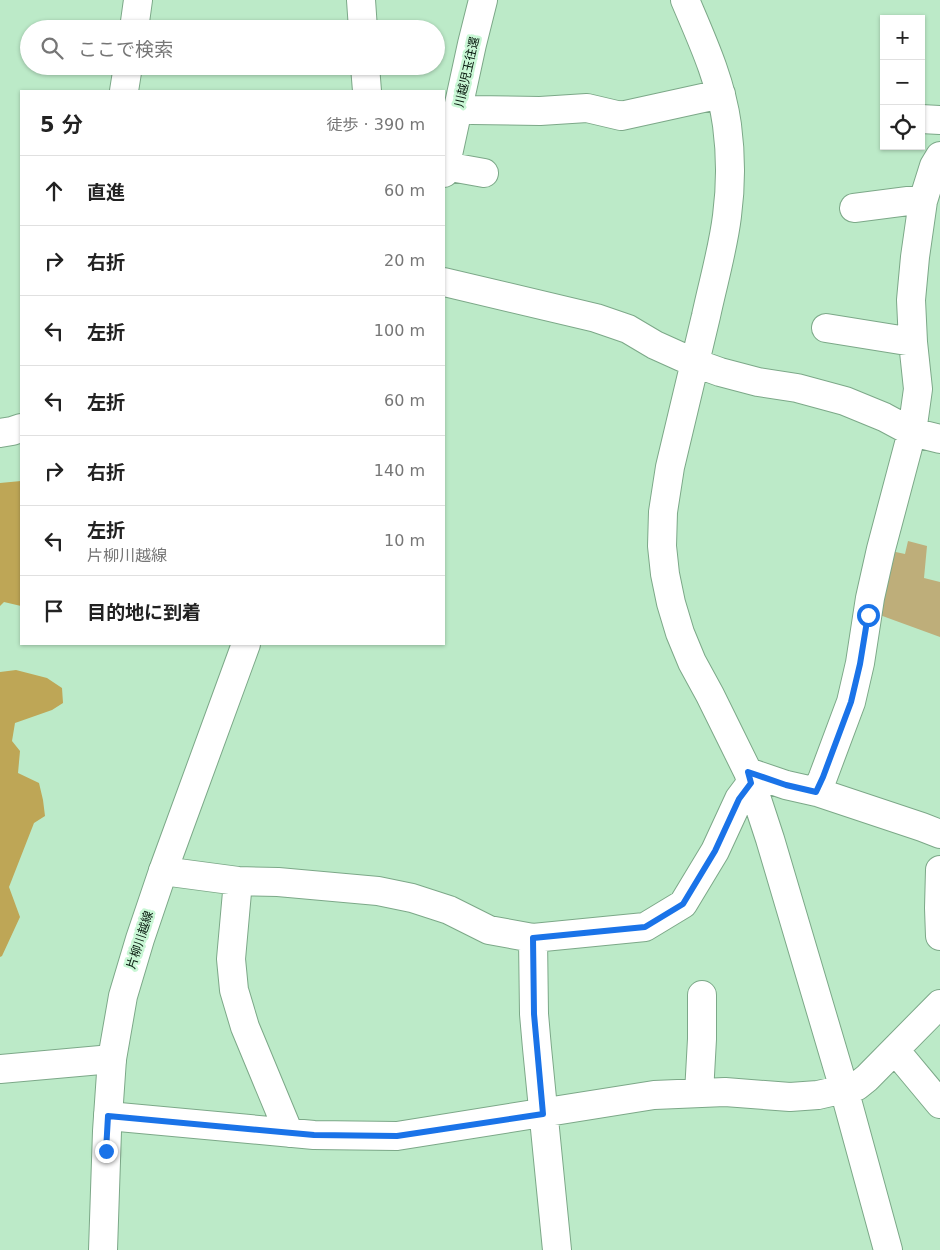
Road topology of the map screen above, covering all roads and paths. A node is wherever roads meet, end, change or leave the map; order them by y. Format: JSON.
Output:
{"nodes":[{"id":1,"x":138,"y":0,"type":"edge"},
{"id":2,"x":361,"y":0,"type":"edge"},
{"id":3,"x":483,"y":0,"type":"edge"},
{"id":4,"x":685,"y":0,"type":"edge"},
{"id":5,"x":135,"y":20,"type":"edge"},
{"id":6,"x":362,"y":20,"type":"edge"},
{"id":7,"x":127,"y":75,"type":"edge"},
{"id":8,"x":366,"y":75,"type":"edge"},
{"id":9,"x":124,"y":90,"type":"edge"},
{"id":10,"x":367,"y":90,"type":"edge"},
{"id":11,"x":721,"y":94,"type":"junction"},
{"id":12,"x":459,"y":107,"type":"junction"},
{"id":13,"x":925,"y":119,"type":"edge"},
{"id":14,"x":940,"y":120,"type":"edge"},
{"id":15,"x":940,"y":156,"type":"edge"},
{"id":16,"x":445,"y":165,"type":"edge"},
{"id":17,"x":445,"y":169,"type":"edge"},
{"id":18,"x":484,"y":173,"type":"dead end"},
{"id":19,"x":923,"y":201,"type":"junction"},
{"id":20,"x":854,"y":208,"type":"dead end"},
{"id":21,"x":445,"y":282,"type":"edge"},
{"id":22,"x":826,"y":328,"type":"dead end"},
{"id":23,"x":913,"y":342,"type":"junction"},
{"id":24,"x":694,"y":363,"type":"junction"},
{"id":25,"x":20,"y":428,"type":"edge"},
{"id":26,"x":912,"y":432,"type":"junction"},
{"id":27,"x":0,"y":433,"type":"edge"},
{"id":28,"x":940,"y":439,"type":"edge"},
{"id":29,"x":246,"y":645,"type":"edge"},
{"id":30,"x":749,"y":778,"type":"junction"},
{"id":31,"x":816,"y":792,"type":"junction"},
{"id":32,"x":940,"y":834,"type":"edge"},
{"id":33,"x":940,"y":870,"type":"edge"},
{"id":34,"x":163,"y":871,"type":"junction"},
{"id":35,"x":238,"y":881,"type":"junction"},
{"id":36,"x":940,"y":936,"type":"edge"},
{"id":37,"x":533,"y":938,"type":"junction"},
{"id":38,"x":702,"y":995,"type":"dead end"},
{"id":39,"x":940,"y":1004,"type":"edge"},
{"id":40,"x":895,"y":1050,"type":"junction"},
{"id":41,"x":112,"y":1059,"type":"junction"},
{"id":42,"x":0,"y":1069,"type":"edge"},
{"id":43,"x":844,"y":1089,"type":"junction"},
{"id":44,"x":699,"y":1093,"type":"junction"},
{"id":45,"x":940,"y":1104,"type":"edge"},
{"id":46,"x":543,"y":1114,"type":"junction"},
{"id":47,"x":108,"y":1116,"type":"junction"},
{"id":48,"x":289,"y":1133,"type":"junction"},
{"id":49,"x":103,"y":1250,"type":"edge"},
{"id":50,"x":557,"y":1250,"type":"edge"},
{"id":51,"x":888,"y":1250,"type":"edge"}],
"edges":[{"from":1,"to":5,"type":"street"},
{"from":2,"to":6,"type":"street"},
{"from":3,"to":12,"type":"street","name":"川越児玉往還"},
{"from":4,"to":11,"type":"street"},
{"from":7,"to":9,"type":"street"},
{"from":8,"to":10,"type":"street"},
{"from":11,"to":12,"type":"street"},
{"from":11,"to":24,"type":"street"},
{"from":12,"to":16,"type":"street","name":"川越児玉往還"},
{"from":13,"to":14,"type":"street"},
{"from":15,"to":19,"type":"street"},
{"from":17,"to":18,"type":"street"},
{"from":19,"to":20,"type":"street"},
{"from":19,"to":23,"type":"street"},
{"from":21,"to":24,"type":"street"},
{"from":22,"to":23,"type":"street"},
{"from":23,"to":26,"type":"street"},
{"from":24,"to":26,"type":"street"},
{"from":24,"to":30,"type":"street"},
{"from":25,"to":27,"type":"street"},
{"from":26,"to":28,"type":"street"},
{"from":26,"to":31,"type":"street"},
{"from":29,"to":34,"type":"street","name":"片柳川越線"},
{"from":30,"to":31,"type":"street"},
{"from":30,"to":37,"type":"street"},
{"from":30,"to":43,"type":"street"},
{"from":31,"to":32,"type":"street"},
{"from":33,"to":36,"type":"street"},
{"from":34,"to":35,"type":"street"},
{"from":34,"to":41,"type":"street","name":"片柳川越線"},
{"from":35,"to":37,"type":"street"},
{"from":35,"to":48,"type":"street"},
{"from":37,"to":46,"type":"street"},
{"from":38,"to":44,"type":"street"},
{"from":39,"to":40,"type":"street"},
{"from":40,"to":43,"type":"street"},
{"from":40,"to":45,"type":"street"},
{"from":41,"to":42,"type":"street"},
{"from":41,"to":47,"type":"street","name":"片柳川越線"},
{"from":43,"to":44,"type":"street"},
{"from":43,"to":51,"type":"street"},
{"from":44,"to":46,"type":"street"},
{"from":46,"to":48,"type":"street"},
{"from":46,"to":50,"type":"street"},
{"from":47,"to":48,"type":"street"},
{"from":47,"to":49,"type":"street","name":"片柳川越線"}]}
